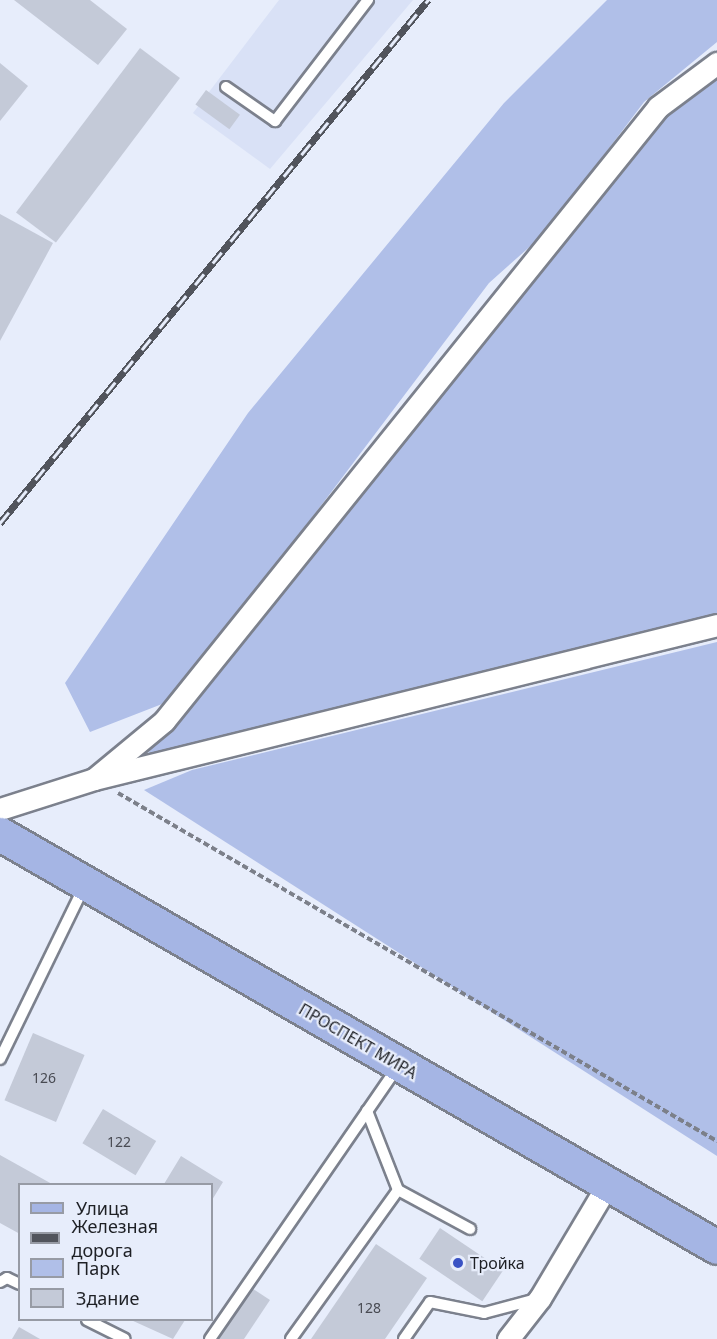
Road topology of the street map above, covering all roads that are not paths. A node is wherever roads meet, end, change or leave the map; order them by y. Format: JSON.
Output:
{"nodes":[{"id":1,"x":368,"y":0,"type":"edge"},
{"id":2,"x":717,"y":63,"type":"edge"},
{"id":3,"x":226,"y":87,"type":"dead end"},
{"id":4,"x":717,"y":625,"type":"edge"},
{"id":5,"x":94,"y":779,"type":"junction"},
{"id":6,"x":0,"y":809,"type":"edge"},
{"id":7,"x":0,"y":834,"type":"edge"},
{"id":8,"x":85,"y":884,"type":"junction"},
{"id":9,"x":0,"y":1059,"type":"edge"},
{"id":10,"x":399,"y":1065,"type":"junction"},
{"id":11,"x":367,"y":1111,"type":"junction"},
{"id":12,"x":608,"y":1184,"type":"junction"},
{"id":13,"x":398,"y":1190,"type":"junction"},
{"id":14,"x":470,"y":1229,"type":"dead end"},
{"id":15,"x":717,"y":1247,"type":"edge"},
{"id":16,"x":2,"y":1278,"type":"edge"},
{"id":17,"x":18,"y":1283,"type":"edge"},
{"id":18,"x":540,"y":1298,"type":"junction"},
{"id":19,"x":89,"y":1321,"type":"edge"},
{"id":20,"x":125,"y":1339,"type":"edge"},
{"id":21,"x":210,"y":1339,"type":"edge"},
{"id":22,"x":291,"y":1339,"type":"edge"},
{"id":23,"x":404,"y":1339,"type":"edge"},
{"id":24,"x":508,"y":1339,"type":"edge"}],
"edges":[{"from":1,"to":3,"type":"lane"},
{"from":2,"to":5,"type":"street"},
{"from":4,"to":5,"type":"street"},
{"from":5,"to":6,"type":"street"},
{"from":7,"to":8,"type":"main road","name":"ПРОСПЕКТ МИРА"},
{"from":8,"to":9,"type":"lane"},
{"from":8,"to":10,"type":"main road","name":"ПРОСПЕКТ МИРА"},
{"from":10,"to":11,"type":"lane"},
{"from":10,"to":12,"type":"main road","name":"ПРОСПЕКТ МИРА"},
{"from":11,"to":13,"type":"lane"},
{"from":11,"to":21,"type":"lane"},
{"from":12,"to":15,"type":"main road","name":"ПРОСПЕКТ МИРА"},
{"from":12,"to":18,"type":"street"},
{"from":13,"to":14,"type":"lane"},
{"from":13,"to":22,"type":"lane"},
{"from":16,"to":17,"type":"lane"},
{"from":18,"to":23,"type":"lane"},
{"from":18,"to":24,"type":"street"},
{"from":19,"to":20,"type":"lane"}]}
